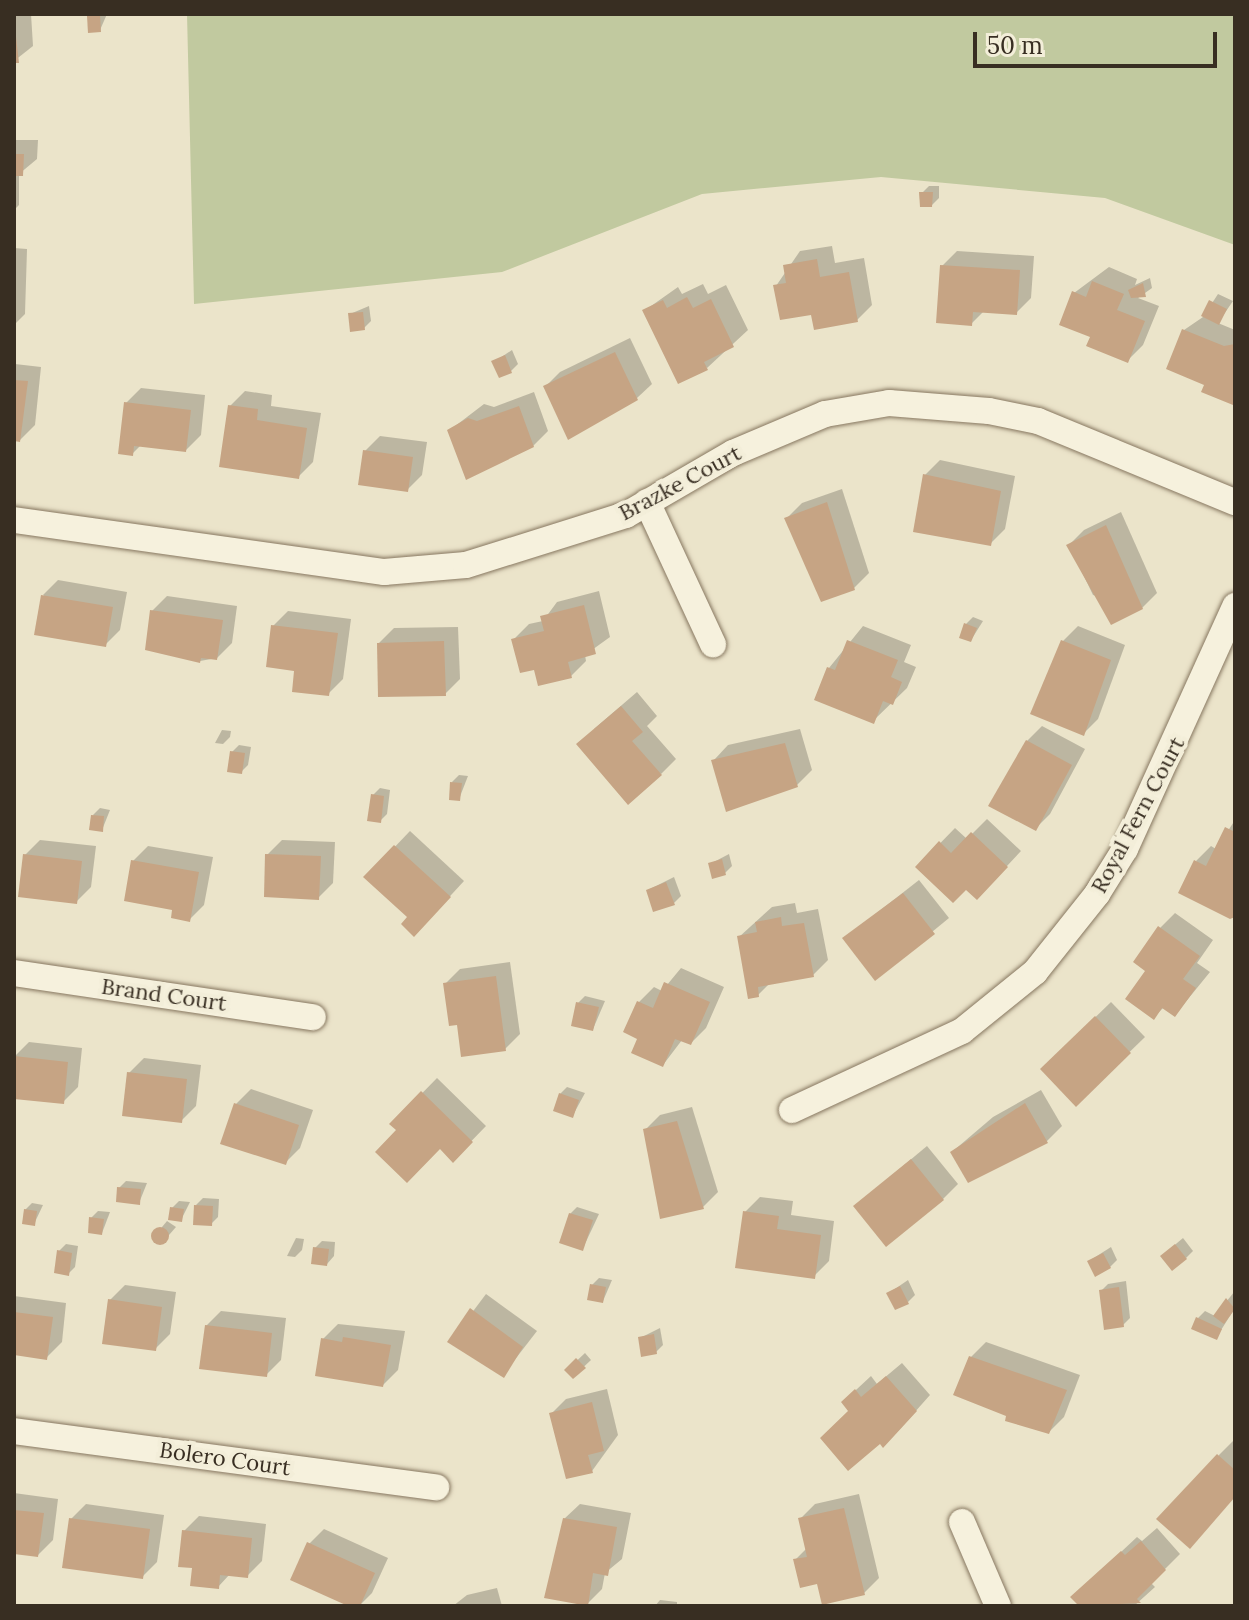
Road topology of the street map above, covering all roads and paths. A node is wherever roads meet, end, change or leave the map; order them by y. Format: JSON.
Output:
{"nodes":[{"id":1,"x":647,"y":502,"type":"junction"},
{"id":2,"x":1235,"y":502,"type":"edge"},
{"id":3,"x":14,"y":520,"type":"edge"},
{"id":4,"x":1235,"y":606,"type":"edge"},
{"id":5,"x":713,"y":644,"type":"dead end"},
{"id":6,"x":14,"y":973,"type":"edge"},
{"id":7,"x":313,"y":1017,"type":"dead end"},
{"id":8,"x":792,"y":1110,"type":"dead end"},
{"id":9,"x":14,"y":1431,"type":"edge"},
{"id":10,"x":436,"y":1487,"type":"dead end"},
{"id":11,"x":962,"y":1522,"type":"dead end"},
{"id":12,"x":998,"y":1606,"type":"edge"}],
"edges":[{"from":1,"to":2,"type":"street","name":"Brazke Court"},
{"from":1,"to":3,"type":"street","name":"Brazke Court"},
{"from":1,"to":5,"type":"street"},
{"from":4,"to":8,"type":"street","name":"Royal Fern Court"},
{"from":6,"to":7,"type":"street","name":"Brand Court"},
{"from":9,"to":10,"type":"street","name":"Bolero Court"},
{"from":11,"to":12,"type":"street"}]}
